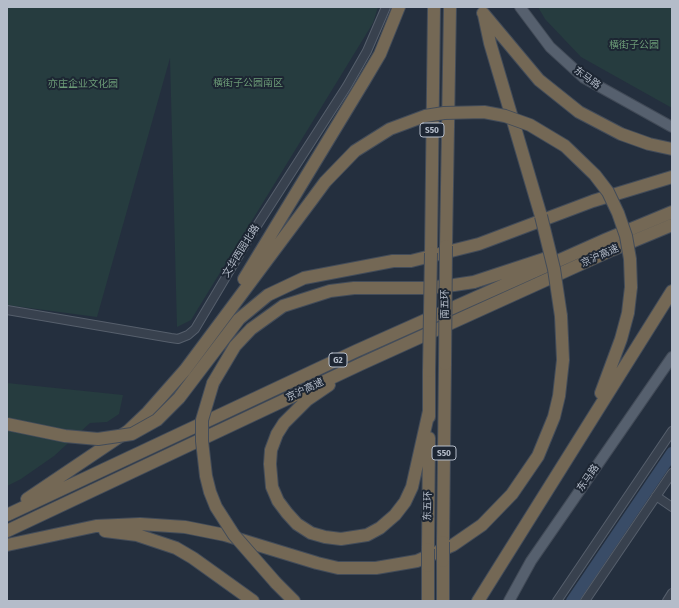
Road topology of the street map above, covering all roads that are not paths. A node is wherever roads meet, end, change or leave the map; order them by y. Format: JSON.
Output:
{"nodes":[{"id":1,"x":386,"y":7,"type":"edge"},
{"id":2,"x":399,"y":7,"type":"edge"},
{"id":3,"x":434,"y":7,"type":"edge"},
{"id":4,"x":450,"y":7,"type":"edge"},
{"id":5,"x":520,"y":7,"type":"edge"},
{"id":6,"x":482,"y":10,"type":"edge"},
{"id":7,"x":672,"y":127,"type":"edge"},
{"id":8,"x":672,"y":149,"type":"edge"},
{"id":9,"x":672,"y":176,"type":"edge"},
{"id":10,"x":672,"y":212,"type":"edge"},
{"id":11,"x":672,"y":225,"type":"edge"},
{"id":12,"x":607,"y":239,"type":"junction"},
{"id":13,"x":672,"y":291,"type":"edge"},
{"id":14,"x":7,"y":310,"type":"edge"},
{"id":15,"x":207,"y":340,"type":"junction"},
{"id":16,"x":672,"y":358,"type":"edge"},
{"id":17,"x":361,"y":364,"type":"junction"},
{"id":18,"x":429,"y":411,"type":"junction"},
{"id":19,"x":7,"y":424,"type":"edge"},
{"id":20,"x":672,"y":431,"type":"edge"},
{"id":21,"x":581,"y":436,"type":"junction"},
{"id":22,"x":672,"y":473,"type":"edge"},
{"id":23,"x":656,"y":496,"type":"junction"},
{"id":24,"x":672,"y":507,"type":"edge"},
{"id":25,"x":7,"y":514,"type":"edge"},
{"id":26,"x":7,"y":531,"type":"edge"},
{"id":27,"x":64,"y":532,"type":"junction"},
{"id":28,"x":7,"y":545,"type":"edge"},
{"id":29,"x":672,"y":593,"type":"edge"},
{"id":30,"x":253,"y":601,"type":"edge"},
{"id":31,"x":294,"y":601,"type":"edge"},
{"id":32,"x":428,"y":601,"type":"edge"},
{"id":33,"x":444,"y":601,"type":"edge"},
{"id":34,"x":478,"y":601,"type":"edge"},
{"id":35,"x":509,"y":601,"type":"edge"},
{"id":36,"x":557,"y":601,"type":"edge"},
{"id":37,"x":585,"y":601,"type":"edge"},
{"id":38,"x":667,"y":601,"type":"edge"}],
"edges":[{"from":1,"to":14,"type":"street","name":"文华西园北路"},
{"from":2,"to":15,"type":"highway"},
{"from":3,"to":18,"type":"highway","name":"南五环","number":"S50","bridge":true},
{"from":4,"to":33,"type":"highway","name":"南五环","number":"S50","bridge":true},
{"from":5,"to":7,"type":"main road","name":"东马路"},
{"from":6,"to":8,"type":"highway"},
{"from":6,"to":27,"type":"highway","bridge":true},
{"from":9,"to":19,"type":"highway","bridge":true},
{"from":10,"to":12,"type":"highway","name":"京沪高速","number":"G2"},
{"from":11,"to":17,"type":"highway","name":"京沪高速","number":"G2"},
{"from":12,"to":25,"type":"highway","name":"京沪高速","number":"G2"},
{"from":12,"to":31,"type":"highway","bridge":true},
{"from":13,"to":21,"type":"highway"},
{"from":15,"to":21,"type":"highway","bridge":true},
{"from":15,"to":25,"type":"highway"},
{"from":16,"to":35,"type":"main road","name":"东马路"},
{"from":17,"to":18,"type":"highway"},
{"from":17,"to":26,"type":"highway","name":"京沪高速","number":"G2"},
{"from":18,"to":32,"type":"highway","name":"东五环","number":"S50","bridge":true},
{"from":20,"to":36,"type":"street"},
{"from":21,"to":34,"type":"highway"},
{"from":22,"to":23,"type":"street"},
{"from":23,"to":24,"type":"street"},
{"from":23,"to":37,"type":"street"},
{"from":27,"to":28,"type":"highway"},
{"from":27,"to":30,"type":"highway"},
{"from":29,"to":38,"type":"street"}]}
